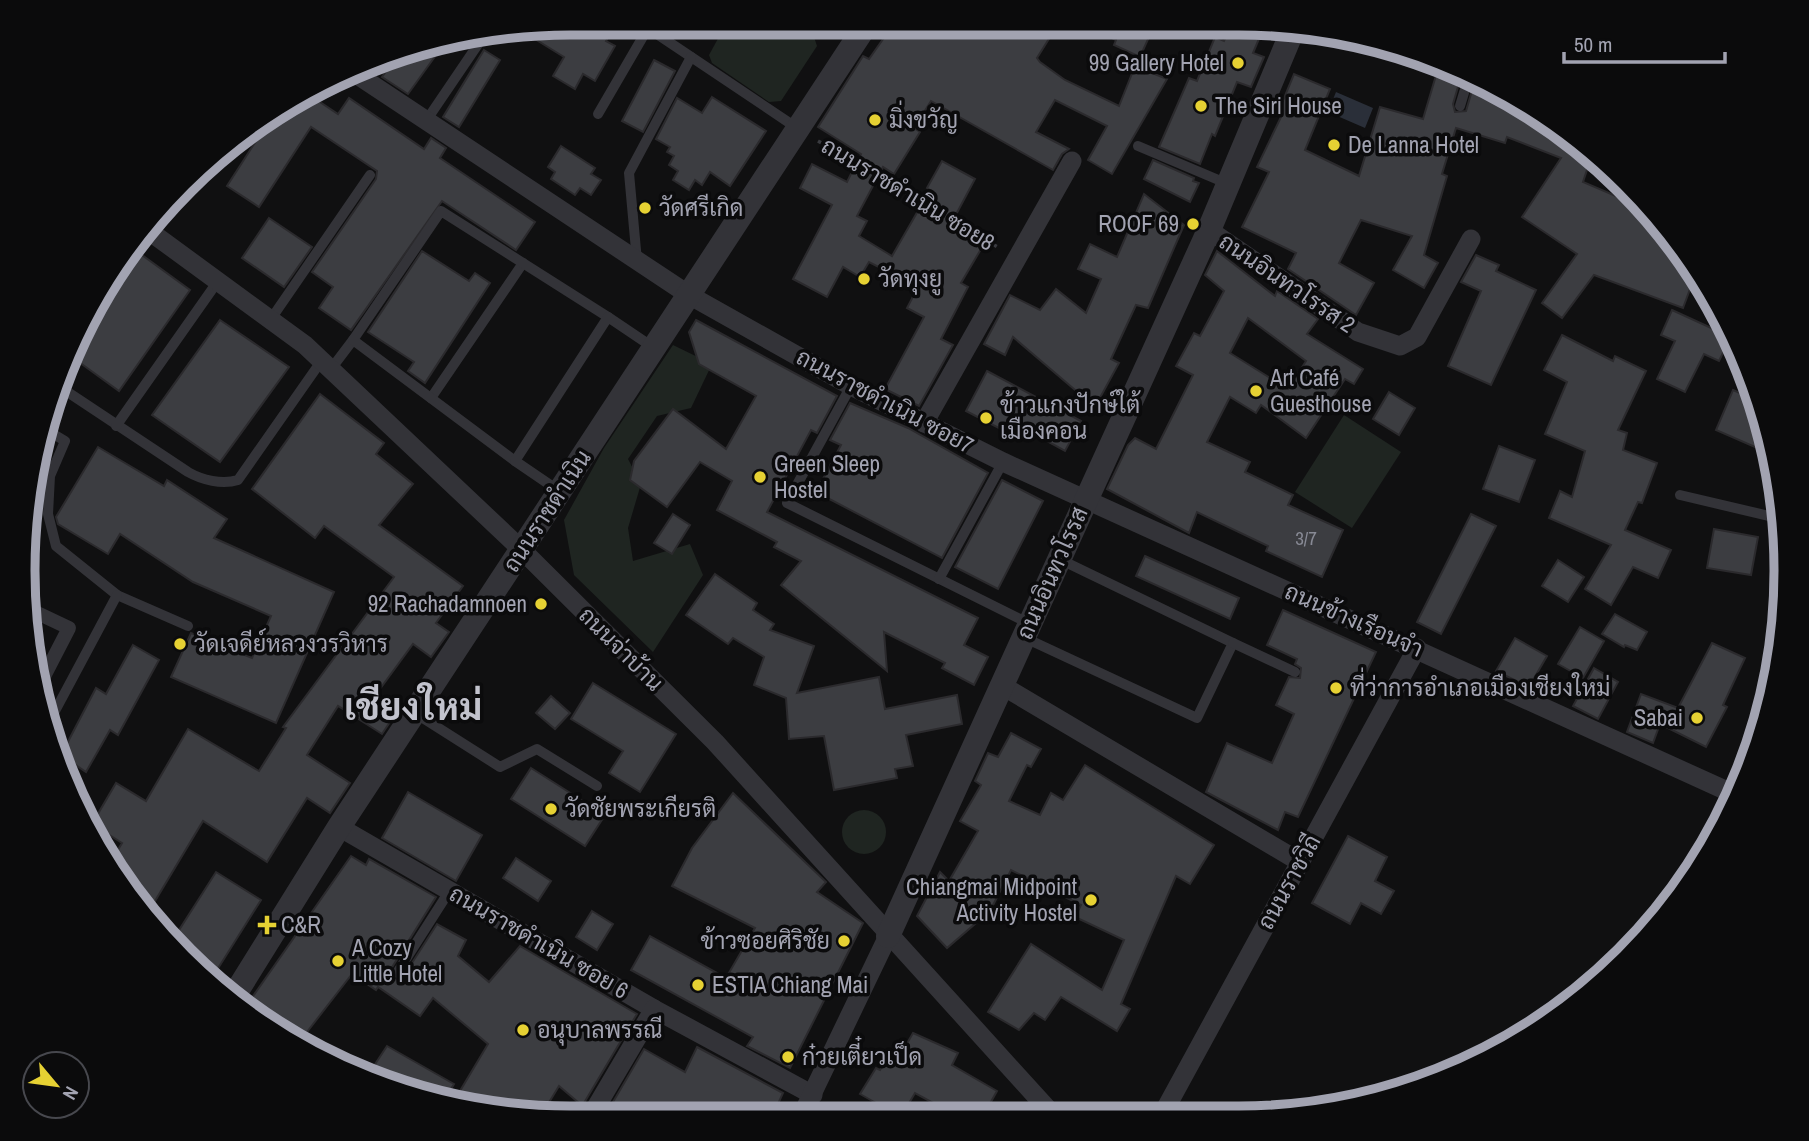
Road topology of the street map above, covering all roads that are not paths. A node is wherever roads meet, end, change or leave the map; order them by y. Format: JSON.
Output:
{"nodes":[{"id":1,"x":644,"y":35,"type":"edge"},
{"id":2,"x":661,"y":35,"type":"edge"},
{"id":3,"x":859,"y":35,"type":"edge"},
{"id":4,"x":1289,"y":38,"type":"edge"},
{"id":5,"x":479,"y":43,"type":"edge"},
{"id":6,"x":691,"y":57,"type":"junction"},
{"id":7,"x":362,"y":78,"type":"edge"},
{"id":8,"x":1466,"y":86,"type":"edge"},
{"id":9,"x":1460,"y":106,"type":"dead end"},
{"id":10,"x":598,"y":114,"type":"dead end"},
{"id":11,"x":426,"y":121,"type":"junction"},
{"id":12,"x":798,"y":129,"type":"junction"},
{"id":13,"x":1138,"y":146,"type":"dead end"},
{"id":14,"x":1072,"y":161,"type":"dead end"},
{"id":15,"x":370,"y":175,"type":"dead end"},
{"id":16,"x":1228,"y":184,"type":"junction"},
{"id":17,"x":1209,"y":230,"type":"junction"},
{"id":18,"x":154,"y":235,"type":"edge"},
{"id":19,"x":1471,"y":239,"type":"dead end"},
{"id":20,"x":637,"y":261,"type":"junction"},
{"id":21,"x":523,"y":263,"type":"junction"},
{"id":22,"x":218,"y":281,"type":"junction"},
{"id":23,"x":689,"y":296,"type":"junction"},
{"id":24,"x":608,"y":317,"type":"junction"},
{"id":25,"x":271,"y":319,"type":"junction"},
{"id":26,"x":353,"y":341,"type":"junction"},
{"id":27,"x":654,"y":348,"type":"junction"},
{"id":28,"x":327,"y":365,"type":"junction"},
{"id":29,"x":851,"y":386,"type":"junction"},
{"id":30,"x":66,"y":391,"type":"edge"},
{"id":31,"x":431,"y":398,"type":"junction"},
{"id":32,"x":924,"y":423,"type":"junction"},
{"id":33,"x":116,"y":426,"type":"junction"},
{"id":34,"x":53,"y":434,"type":"edge"},
{"id":35,"x":516,"y":461,"type":"junction"},
{"id":36,"x":1003,"y":462,"type":"junction"},
{"id":37,"x":560,"y":491,"type":"junction"},
{"id":38,"x":1680,"y":495,"type":"dead end"},
{"id":39,"x":1084,"y":500,"type":"junction"},
{"id":40,"x":1771,"y":516,"type":"edge"},
{"id":41,"x":522,"y":550,"type":"junction"},
{"id":42,"x":1058,"y":559,"type":"junction"},
{"id":43,"x":939,"y":579,"type":"junction"},
{"id":44,"x":117,"y":595,"type":"junction"},
{"id":45,"x":37,"y":613,"type":"edge"},
{"id":46,"x":188,"y":626,"type":"dead end"},
{"id":47,"x":1026,"y":630,"type":"junction"},
{"id":48,"x":1233,"y":643,"type":"junction"},
{"id":49,"x":1417,"y":648,"type":"junction"},
{"id":50,"x":1295,"y":672,"type":"dead end"},
{"id":51,"x":45,"y":674,"type":"edge"},
{"id":52,"x":1001,"y":685,"type":"junction"},
{"id":53,"x":415,"y":712,"type":"junction"},
{"id":54,"x":54,"y":713,"type":"edge"},
{"id":55,"x":597,"y":786,"type":"dead end"},
{"id":56,"x":1726,"y":790,"type":"edge"},
{"id":57,"x":340,"y":827,"type":"junction"},
{"id":58,"x":1300,"y":862,"type":"junction"},
{"id":59,"x":450,"y":890,"type":"junction"},
{"id":60,"x":888,"y":936,"type":"junction"},
{"id":61,"x":397,"y":973,"type":"dead end"},
{"id":62,"x":238,"y":989,"type":"edge"},
{"id":63,"x":654,"y":1009,"type":"junction"},
{"id":64,"x":813,"y":1095,"type":"junction"},
{"id":65,"x":597,"y":1106,"type":"edge"},
{"id":66,"x":808,"y":1106,"type":"edge"},
{"id":67,"x":1045,"y":1106,"type":"edge"},
{"id":68,"x":1166,"y":1106,"type":"edge"}],
"edges":[{"from":1,"to":10,"type":"lane"},
{"from":2,"to":6,"type":"lane"},
{"from":3,"to":12,"type":"street","name":"ถนนราชดำเนิน"},
{"from":4,"to":16,"type":"street","name":"ถนนอินทวโรรส"},
{"from":5,"to":11,"type":"lane"},
{"from":6,"to":12,"type":"lane"},
{"from":6,"to":20,"type":"lane"},
{"from":7,"to":11,"type":"street","name":"ถนนราชดำเนิน ซอย7"},
{"from":8,"to":9,"type":"lane"},
{"from":11,"to":20,"type":"street","name":"ถนนราชดำเนิน ซอย7"},
{"from":12,"to":23,"type":"street","name":"ถนนราชดำเนิน"},
{"from":13,"to":16,"type":"lane"},
{"from":14,"to":32,"type":"street","name":"ถนนราชดำเนิน ซอย8"},
{"from":15,"to":25,"type":"lane"},
{"from":16,"to":17,"type":"street","name":"ถนนอินทวโรรส"},
{"from":17,"to":19,"type":"street","name":"ถนนอินทวโรรส 2"},
{"from":17,"to":39,"type":"street","name":"ถนนอินทวโรรส"},
{"from":18,"to":22,"type":"street","name":"ถนนจ่าบ้าน"},
{"from":20,"to":23,"type":"street","name":"ถนนราชดำเนิน ซอย7"},
{"from":21,"to":24,"type":"lane"},
{"from":21,"to":26,"type":"lane"},
{"from":21,"to":31,"type":"lane"},
{"from":22,"to":25,"type":"street","name":"ถนนจ่าบ้าน"},
{"from":22,"to":33,"type":"lane"},
{"from":23,"to":27,"type":"street","name":"ถนนราชดำเนิน"},
{"from":23,"to":29,"type":"street","name":"ถนนราชดำเนิน ซอย7"},
{"from":24,"to":27,"type":"lane"},
{"from":24,"to":35,"type":"lane"},
{"from":25,"to":28,"type":"street","name":"ถนนจ่าบ้าน"},
{"from":26,"to":28,"type":"lane"},
{"from":26,"to":31,"type":"lane"},
{"from":27,"to":37,"type":"street","name":"ถนนราชดำเนิน"},
{"from":28,"to":33,"type":"lane"},
{"from":28,"to":41,"type":"street","name":"ถนนจ่าบ้าน"},
{"from":29,"to":32,"type":"street","name":"ถนนราชดำเนิน ซอย7"},
{"from":29,"to":43,"type":"lane"},
{"from":30,"to":33,"type":"lane"},
{"from":31,"to":35,"type":"lane"},
{"from":32,"to":36,"type":"street","name":"ถนนราชดำเนิน ซอย7"},
{"from":34,"to":44,"type":"lane"},
{"from":35,"to":37,"type":"lane"},
{"from":36,"to":39,"type":"street","name":"ถนนราชดำเนิน ซอย7"},
{"from":36,"to":43,"type":"lane"},
{"from":37,"to":41,"type":"street","name":"ถนนราชดำเนิน"},
{"from":38,"to":40,"type":"lane"},
{"from":39,"to":42,"type":"street","name":"ถนนอินทวโรรส"},
{"from":39,"to":49,"type":"street","name":"ถนนข้างเรือนจำ"},
{"from":41,"to":53,"type":"street","name":"ถนนราชดำเนิน"},
{"from":41,"to":60,"type":"street","name":"ถนนจ่าบ้าน"},
{"from":42,"to":47,"type":"street","name":"ถนนอินทวโรรส"},
{"from":42,"to":48,"type":"lane"},
{"from":43,"to":47,"type":"lane"},
{"from":44,"to":46,"type":"lane"},
{"from":44,"to":54,"type":"lane"},
{"from":45,"to":51,"type":"street"},
{"from":47,"to":48,"type":"lane"},
{"from":47,"to":52,"type":"street","name":"ถนนอินทวโรรส"},
{"from":48,"to":50,"type":"lane"},
{"from":49,"to":56,"type":"street","name":"ถนนข้างเรือนจำ"},
{"from":49,"to":58,"type":"street","name":"ถนนราชวิถี"},
{"from":52,"to":58,"type":"street"},
{"from":52,"to":60,"type":"street","name":"ถนนอินทวโรรส"},
{"from":53,"to":55,"type":"lane"},
{"from":53,"to":57,"type":"street","name":"ถนนราชดำเนิน"},
{"from":57,"to":59,"type":"street","name":"ถนนราชดำเนิน ซอย 6"},
{"from":57,"to":62,"type":"street","name":"ถนนราชดำเนิน"},
{"from":58,"to":68,"type":"street","name":"ถนนราชวิถี"},
{"from":59,"to":61,"type":"lane"},
{"from":59,"to":63,"type":"street","name":"ถนนราชดำเนิน ซอย 6"},
{"from":60,"to":64,"type":"street","name":"ถนนอินทวโรรส"},
{"from":60,"to":67,"type":"street","name":"ถนนจ่าบ้าน"},
{"from":63,"to":64,"type":"street","name":"ถนนราชดำเนิน ซอย 6"},
{"from":63,"to":65,"type":"street"},
{"from":64,"to":66,"type":"street","name":"ถนนอินทวโรรส"}]}
